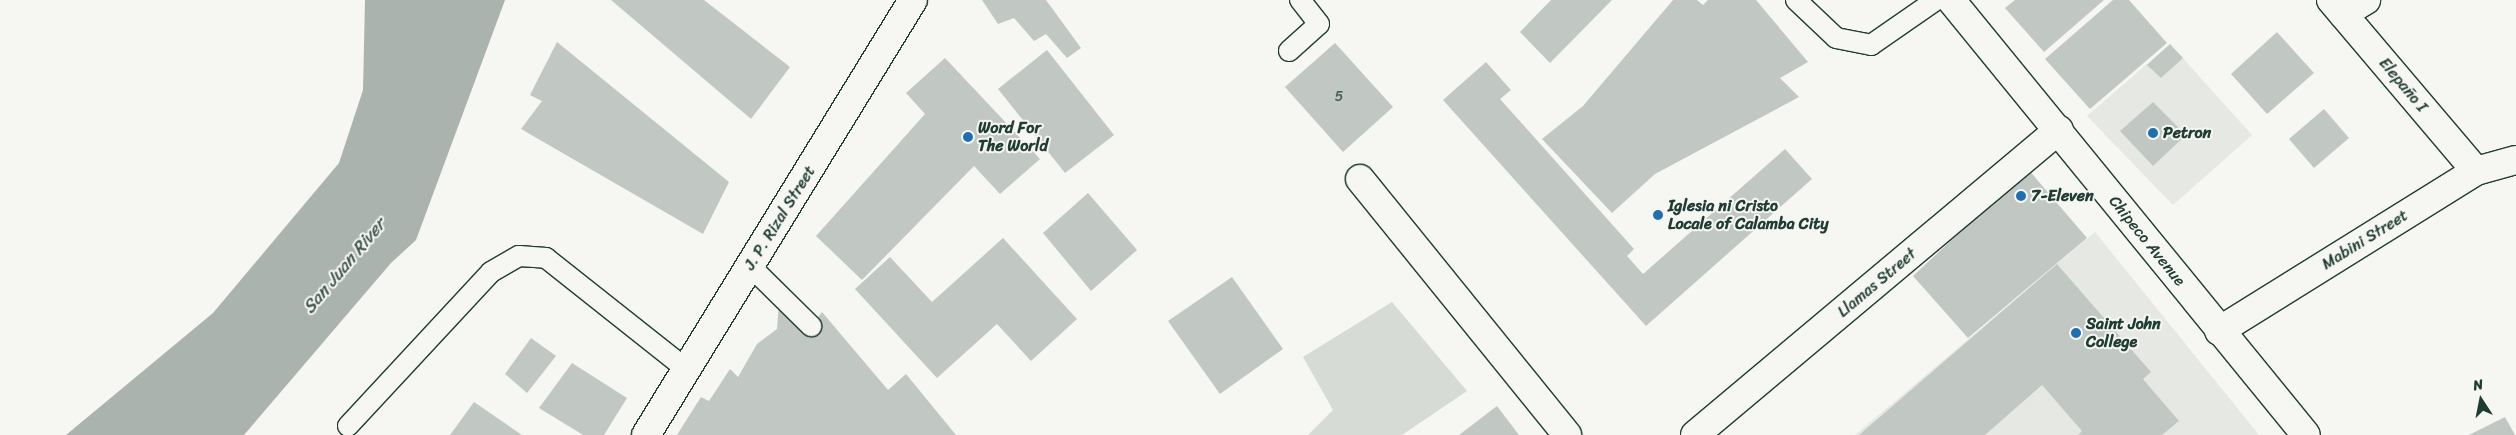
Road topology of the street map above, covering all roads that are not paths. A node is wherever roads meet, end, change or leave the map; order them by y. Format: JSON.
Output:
{"nodes":[{"id":1,"x":913,"y":0,"type":"edge"},
{"id":2,"x":1300,"y":0,"type":"edge"},
{"id":3,"x":1796,"y":0,"type":"edge"},
{"id":4,"x":1936,"y":0,"type":"edge"},
{"id":5,"x":1951,"y":0,"type":"edge"},
{"id":6,"x":2366,"y":0,"type":"edge"},
{"id":7,"x":2337,"y":7,"type":"edge"},
{"id":8,"x":1289,"y":51,"type":"dead end"},
{"id":9,"x":2060,"y":130,"type":"junction"},
{"id":10,"x":2516,"y":160,"type":"edge"},
{"id":11,"x":2476,"y":171,"type":"junction"},
{"id":12,"x":1360,"y":179,"type":"dead end"},
{"id":13,"x":750,"y":266,"type":"junction"},
{"id":14,"x":811,"y":326,"type":"dead end"},
{"id":15,"x":2219,"y":331,"type":"junction"},
{"id":16,"x":686,"y":368,"type":"junction"},
{"id":17,"x":348,"y":426,"type":"dead end"},
{"id":18,"x":646,"y":435,"type":"edge"},
{"id":19,"x":1567,"y":435,"type":"edge"},
{"id":20,"x":1694,"y":435,"type":"edge"},
{"id":21,"x":2306,"y":435,"type":"edge"}],
"edges":[{"from":1,"to":13,"type":"street","name":"J. P. Rizal Street"},
{"from":2,"to":8,"type":"lane"},
{"from":3,"to":4,"type":"lane"},
{"from":5,"to":9,"type":"street","name":"Chipeco Avenue"},
{"from":6,"to":7,"type":"street"},
{"from":7,"to":11,"type":"street","name":"Elepaño I"},
{"from":9,"to":15,"type":"street","name":"Chipeco Avenue"},
{"from":9,"to":20,"type":"street","name":"Llamas Street"},
{"from":10,"to":11,"type":"street","name":"Mabini Street"},
{"from":11,"to":15,"type":"street","name":"Mabini Street"},
{"from":12,"to":19,"type":"street"},
{"from":13,"to":14,"type":"lane"},
{"from":13,"to":16,"type":"street","name":"J. P. Rizal Street"},
{"from":15,"to":21,"type":"street","name":"Chipeco Avenue"},
{"from":16,"to":17,"type":"lane"},
{"from":16,"to":18,"type":"street","name":"J. P. Rizal Street"}]}
